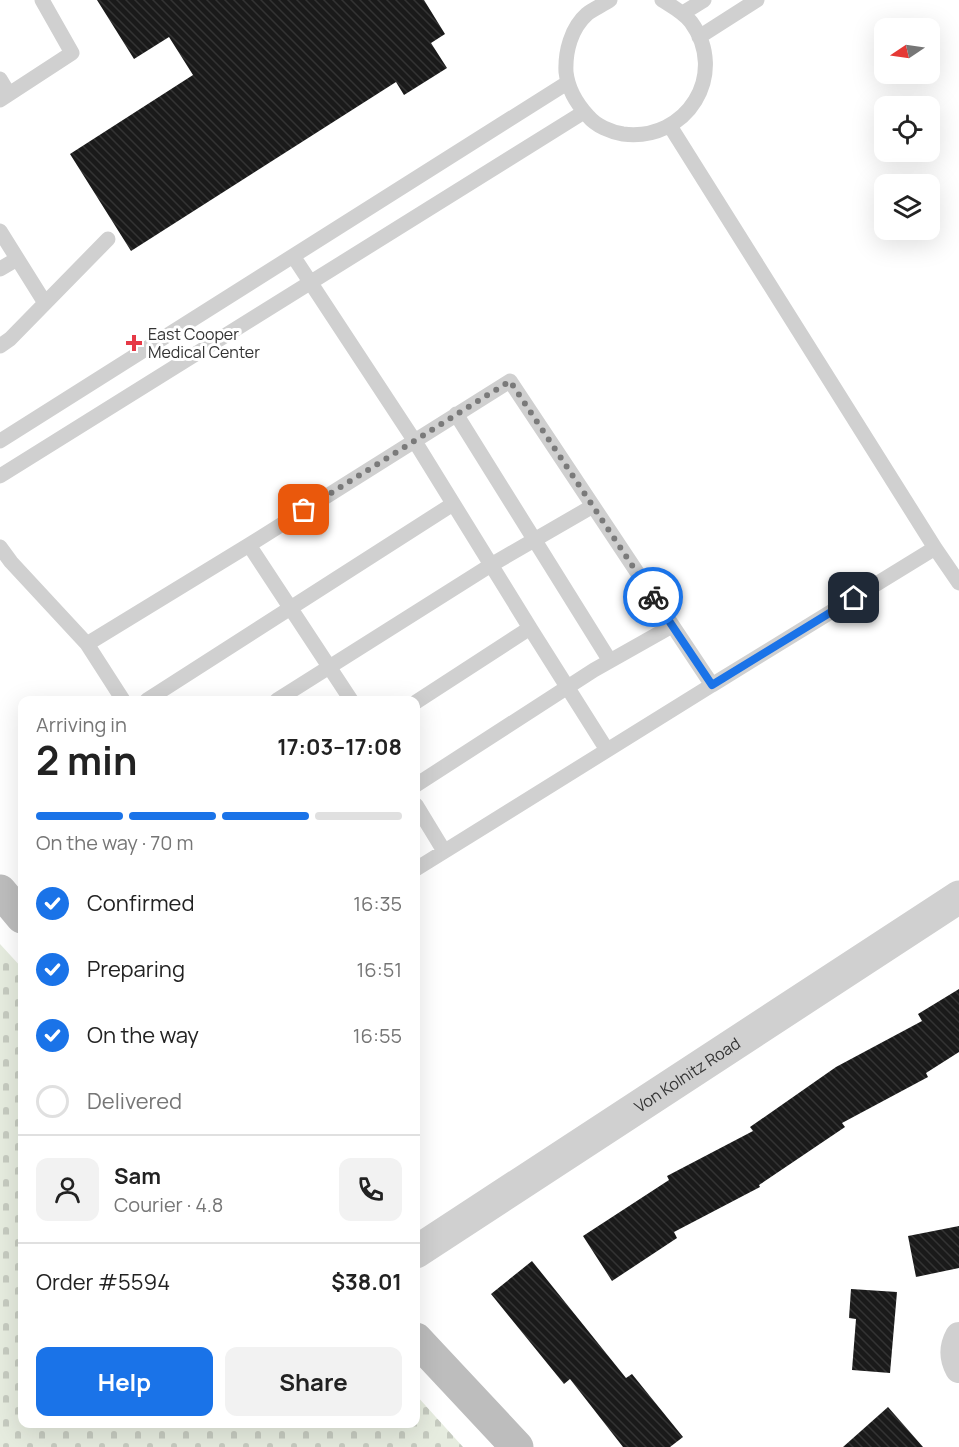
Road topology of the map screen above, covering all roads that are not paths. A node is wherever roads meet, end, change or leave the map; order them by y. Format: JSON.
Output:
{"nodes":[{"id":1,"x":42,"y":0,"type":"edge"},
{"id":2,"x":662,"y":0,"type":"edge"},
{"id":3,"x":704,"y":0,"type":"edge"},
{"id":4,"x":757,"y":0,"type":"edge"},
{"id":5,"x":601,"y":2,"type":"edge"},
{"id":6,"x":683,"y":13,"type":"junction"},
{"id":7,"x":699,"y":37,"type":"junction"},
{"id":8,"x":0,"y":79,"type":"edge"},
{"id":9,"x":567,"y":83,"type":"junction"},
{"id":10,"x":5,"y":97,"type":"edge"},
{"id":11,"x":584,"y":112,"type":"junction"},
{"id":12,"x":670,"y":126,"type":"junction"},
{"id":13,"x":0,"y":231,"type":"edge"},
{"id":14,"x":108,"y":239,"type":"dead end"},
{"id":15,"x":292,"y":256,"type":"junction"},
{"id":16,"x":17,"y":259,"type":"junction"},
{"id":17,"x":0,"y":269,"type":"edge"},
{"id":18,"x":310,"y":283,"type":"junction"},
{"id":19,"x":45,"y":303,"type":"junction"},
{"id":20,"x":0,"y":346,"type":"edge"},
{"id":21,"x":456,"y":414,"type":"junction"},
{"id":22,"x":414,"y":440,"type":"junction"},
{"id":23,"x":0,"y":441,"type":"edge"},
{"id":24,"x":0,"y":476,"type":"edge"},
{"id":25,"x":453,"y":504,"type":"junction"},
{"id":26,"x":593,"y":506,"type":"junction"},
{"id":27,"x":534,"y":540,"type":"junction"},
{"id":28,"x":249,"y":545,"type":"junction"},
{"id":29,"x":0,"y":547,"type":"edge"},
{"id":30,"x":935,"y":548,"type":"junction"},
{"id":31,"x":491,"y":565,"type":"junction"},
{"id":32,"x":959,"y":583,"type":"edge"},
{"id":33,"x":290,"y":608,"type":"junction"},
{"id":34,"x":672,"y":626,"type":"junction"},
{"id":35,"x":530,"y":628,"type":"junction"},
{"id":36,"x":87,"y":644,"type":"junction"},
{"id":37,"x":610,"y":662,"type":"junction"},
{"id":38,"x":329,"y":668,"type":"junction"},
{"id":39,"x":712,"y":685,"type":"junction"},
{"id":40,"x":567,"y":688,"type":"junction"},
{"id":41,"x":120,"y":696,"type":"edge"},
{"id":42,"x":153,"y":696,"type":"edge"},
{"id":43,"x":284,"y":696,"type":"edge"},
{"id":44,"x":348,"y":696,"type":"edge"},
{"id":45,"x":420,"y":699,"type":"edge"},
{"id":46,"x":607,"y":750,"type":"junction"},
{"id":47,"x":420,"y":782,"type":"edge"},
{"id":48,"x":420,"y":812,"type":"edge"},
{"id":49,"x":444,"y":851,"type":"junction"},
{"id":50,"x":420,"y":866,"type":"edge"},
{"id":51,"x":0,"y":891,"type":"edge"},
{"id":52,"x":959,"y":897,"type":"edge"},
{"id":53,"x":18,"y":911,"type":"edge"},
{"id":54,"x":420,"y":1249,"type":"edge"},
{"id":55,"x":959,"y":1336,"type":"edge"},
{"id":56,"x":420,"y":1343,"type":"edge"},
{"id":57,"x":959,"y":1370,"type":"edge"},
{"id":58,"x":517,"y":1447,"type":"edge"}],
"edges":[{"from":1,"to":10,"type":"lane"},
{"from":2,"to":6,"type":"lane"},
{"from":3,"to":6,"type":"lane"},
{"from":4,"to":7,"type":"lane"},
{"from":5,"to":9,"type":"lane"},
{"from":6,"to":7,"type":"lane"},
{"from":7,"to":12,"type":"lane"},
{"from":8,"to":10,"type":"lane"},
{"from":9,"to":11,"type":"lane"},
{"from":9,"to":15,"type":"lane"},
{"from":11,"to":12,"type":"lane"},
{"from":11,"to":18,"type":"lane"},
{"from":12,"to":30,"type":"lane"},
{"from":13,"to":16,"type":"lane"},
{"from":14,"to":19,"type":"lane"},
{"from":15,"to":18,"type":"lane"},
{"from":15,"to":23,"type":"lane"},
{"from":16,"to":17,"type":"lane"},
{"from":16,"to":19,"type":"lane"},
{"from":18,"to":22,"type":"lane"},
{"from":18,"to":24,"type":"lane"},
{"from":19,"to":20,"type":"lane"},
{"from":21,"to":22,"type":"lane"},
{"from":21,"to":26,"type":"lane"},
{"from":21,"to":27,"type":"lane"},
{"from":22,"to":25,"type":"lane"},
{"from":22,"to":28,"type":"lane"},
{"from":25,"to":31,"type":"lane"},
{"from":25,"to":33,"type":"lane"},
{"from":26,"to":27,"type":"lane"},
{"from":26,"to":34,"type":"lane"},
{"from":27,"to":31,"type":"lane"},
{"from":27,"to":37,"type":"lane"},
{"from":28,"to":33,"type":"lane"},
{"from":28,"to":36,"type":"lane"},
{"from":29,"to":36,"type":"lane"},
{"from":30,"to":32,"type":"lane"},
{"from":30,"to":39,"type":"lane"},
{"from":31,"to":35,"type":"lane"},
{"from":31,"to":38,"type":"lane"},
{"from":33,"to":38,"type":"lane"},
{"from":33,"to":42,"type":"lane"},
{"from":34,"to":37,"type":"lane"},
{"from":34,"to":39,"type":"lane"},
{"from":35,"to":40,"type":"lane"},
{"from":35,"to":45,"type":"lane"},
{"from":36,"to":41,"type":"lane"},
{"from":37,"to":40,"type":"lane"},
{"from":38,"to":43,"type":"lane"},
{"from":38,"to":44,"type":"lane"},
{"from":39,"to":46,"type":"lane"},
{"from":40,"to":46,"type":"lane"},
{"from":40,"to":47,"type":"lane"},
{"from":46,"to":49,"type":"lane"},
{"from":48,"to":49,"type":"lane"},
{"from":49,"to":50,"type":"lane"},
{"from":51,"to":53,"type":"main road"},
{"from":52,"to":54,"type":"street","name":"Von Kolnitz Road"},
{"from":55,"to":57,"type":"street"},
{"from":56,"to":58,"type":"main road"}]}
